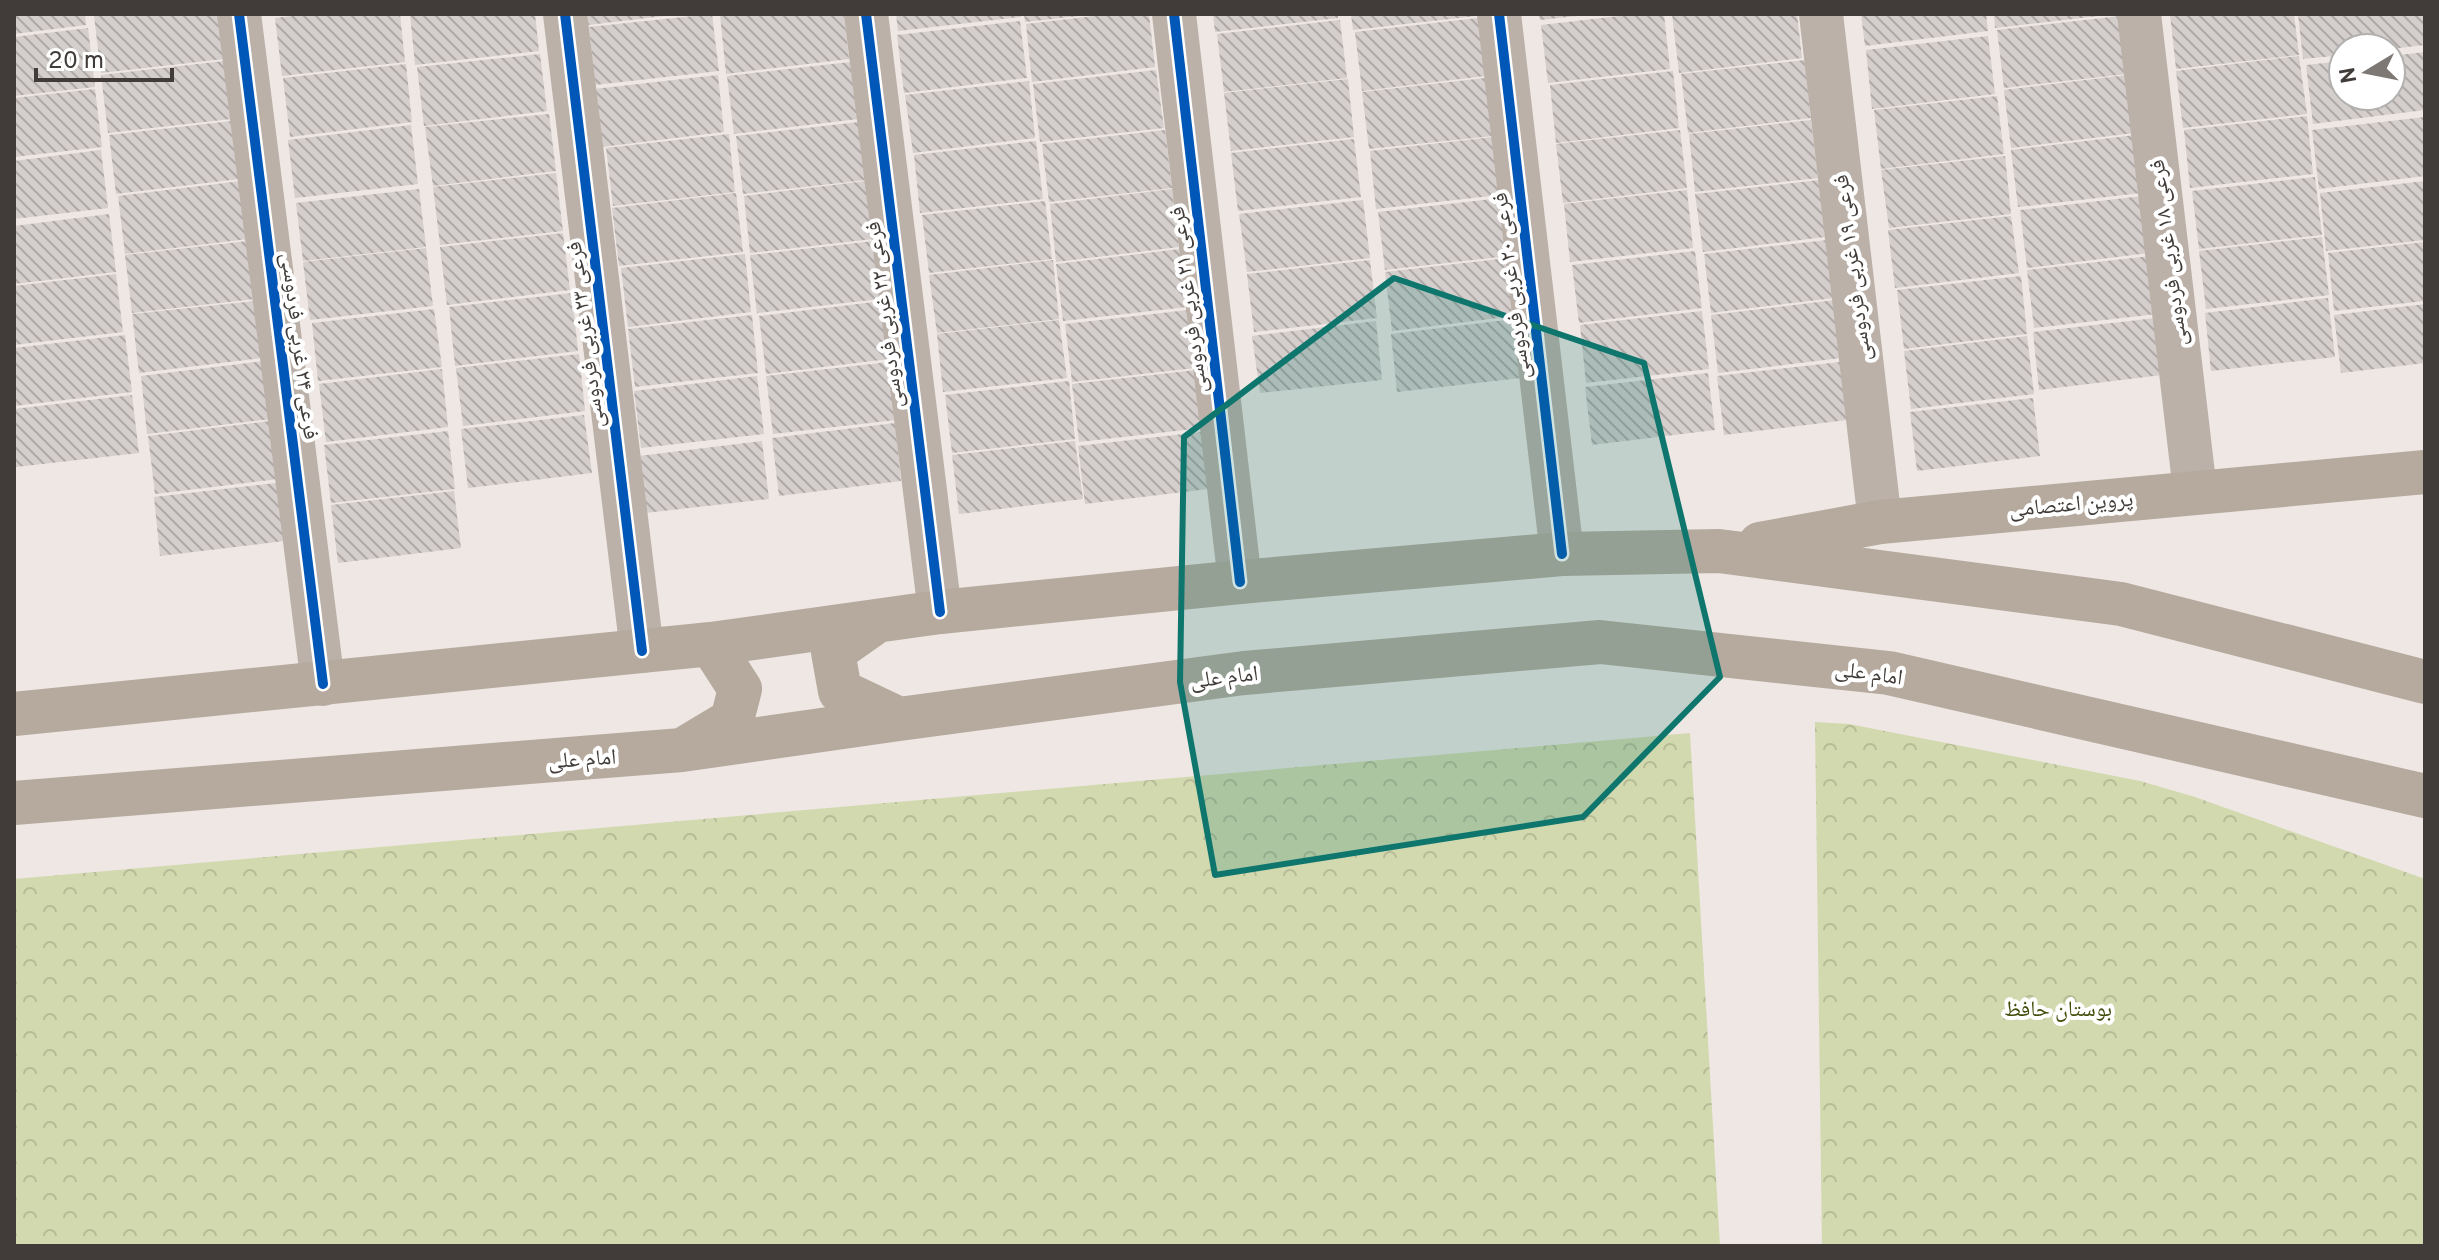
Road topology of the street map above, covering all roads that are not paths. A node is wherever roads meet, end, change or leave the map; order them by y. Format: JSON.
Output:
{"nodes":[{"id":1,"x":239,"y":14,"type":"edge"},
{"id":2,"x":565,"y":14,"type":"edge"},
{"id":3,"x":866,"y":14,"type":"edge"},
{"id":4,"x":1174,"y":14,"type":"edge"},
{"id":5,"x":1499,"y":14,"type":"edge"},
{"id":6,"x":1821,"y":14,"type":"edge"},
{"id":7,"x":2139,"y":14,"type":"edge"},
{"id":8,"x":2425,"y":472,"type":"edge"},
{"id":9,"x":2195,"y":491,"type":"junction"},
{"id":10,"x":1880,"y":522,"type":"junction"},
{"id":11,"x":1719,"y":551,"type":"junction"},
{"id":12,"x":1562,"y":554,"type":"junction"},
{"id":13,"x":1240,"y":582,"type":"junction"},
{"id":14,"x":940,"y":612,"type":"junction"},
{"id":15,"x":877,"y":621,"type":"junction"},
{"id":16,"x":711,"y":644,"type":"junction"},
{"id":17,"x":642,"y":651,"type":"junction"},
{"id":18,"x":2425,"y":682,"type":"edge"},
{"id":19,"x":323,"y":684,"type":"junction"},
{"id":20,"x":14,"y":714,"type":"edge"},
{"id":21,"x":899,"y":719,"type":"junction"},
{"id":22,"x":682,"y":750,"type":"junction"},
{"id":23,"x":2425,"y":796,"type":"edge"},
{"id":24,"x":14,"y":803,"type":"edge"}],
"edges":[{"from":1,"to":19,"type":"street","name":"فرعی ۲۴ غربی فردوسی"},
{"from":2,"to":17,"type":"street","name":"فرعی ۲۳ غربی فردوسی"},
{"from":3,"to":14,"type":"street","name":"فرعی ۲۲ غربی فردوسی"},
{"from":4,"to":13,"type":"street","name":"فرعی ۲۱ غربی فردوسی"},
{"from":5,"to":12,"type":"street","name":"فرعی ۲۰ غربی فردوسی"},
{"from":6,"to":10,"type":"street","name":"فرعی ۱۹ غربی فردوسی"},
{"from":7,"to":9,"type":"street","name":"فرعی ۱۸ غربی فردوسی"},
{"from":8,"to":9,"type":"main road","name":"پروین اعتصامی"},
{"from":9,"to":10,"type":"main road","name":"پروین اعتصامی"},
{"from":10,"to":11,"type":"main road","name":"پروین اعتصامی"},
{"from":11,"to":12,"type":"main road"},
{"from":11,"to":18,"type":"main road"},
{"from":12,"to":13,"type":"main road"},
{"from":13,"to":14,"type":"main road"},
{"from":14,"to":15,"type":"main road"},
{"from":15,"to":16,"type":"main road"},
{"from":15,"to":21,"type":"main road"},
{"from":16,"to":17,"type":"main road"},
{"from":16,"to":22,"type":"main road"},
{"from":17,"to":19,"type":"main road"},
{"from":19,"to":20,"type":"main road"},
{"from":21,"to":22,"type":"main road","name":"امام علی"},
{"from":21,"to":23,"type":"main road","name":"امام علی"},
{"from":22,"to":24,"type":"main road","name":"امام علی"}]}
